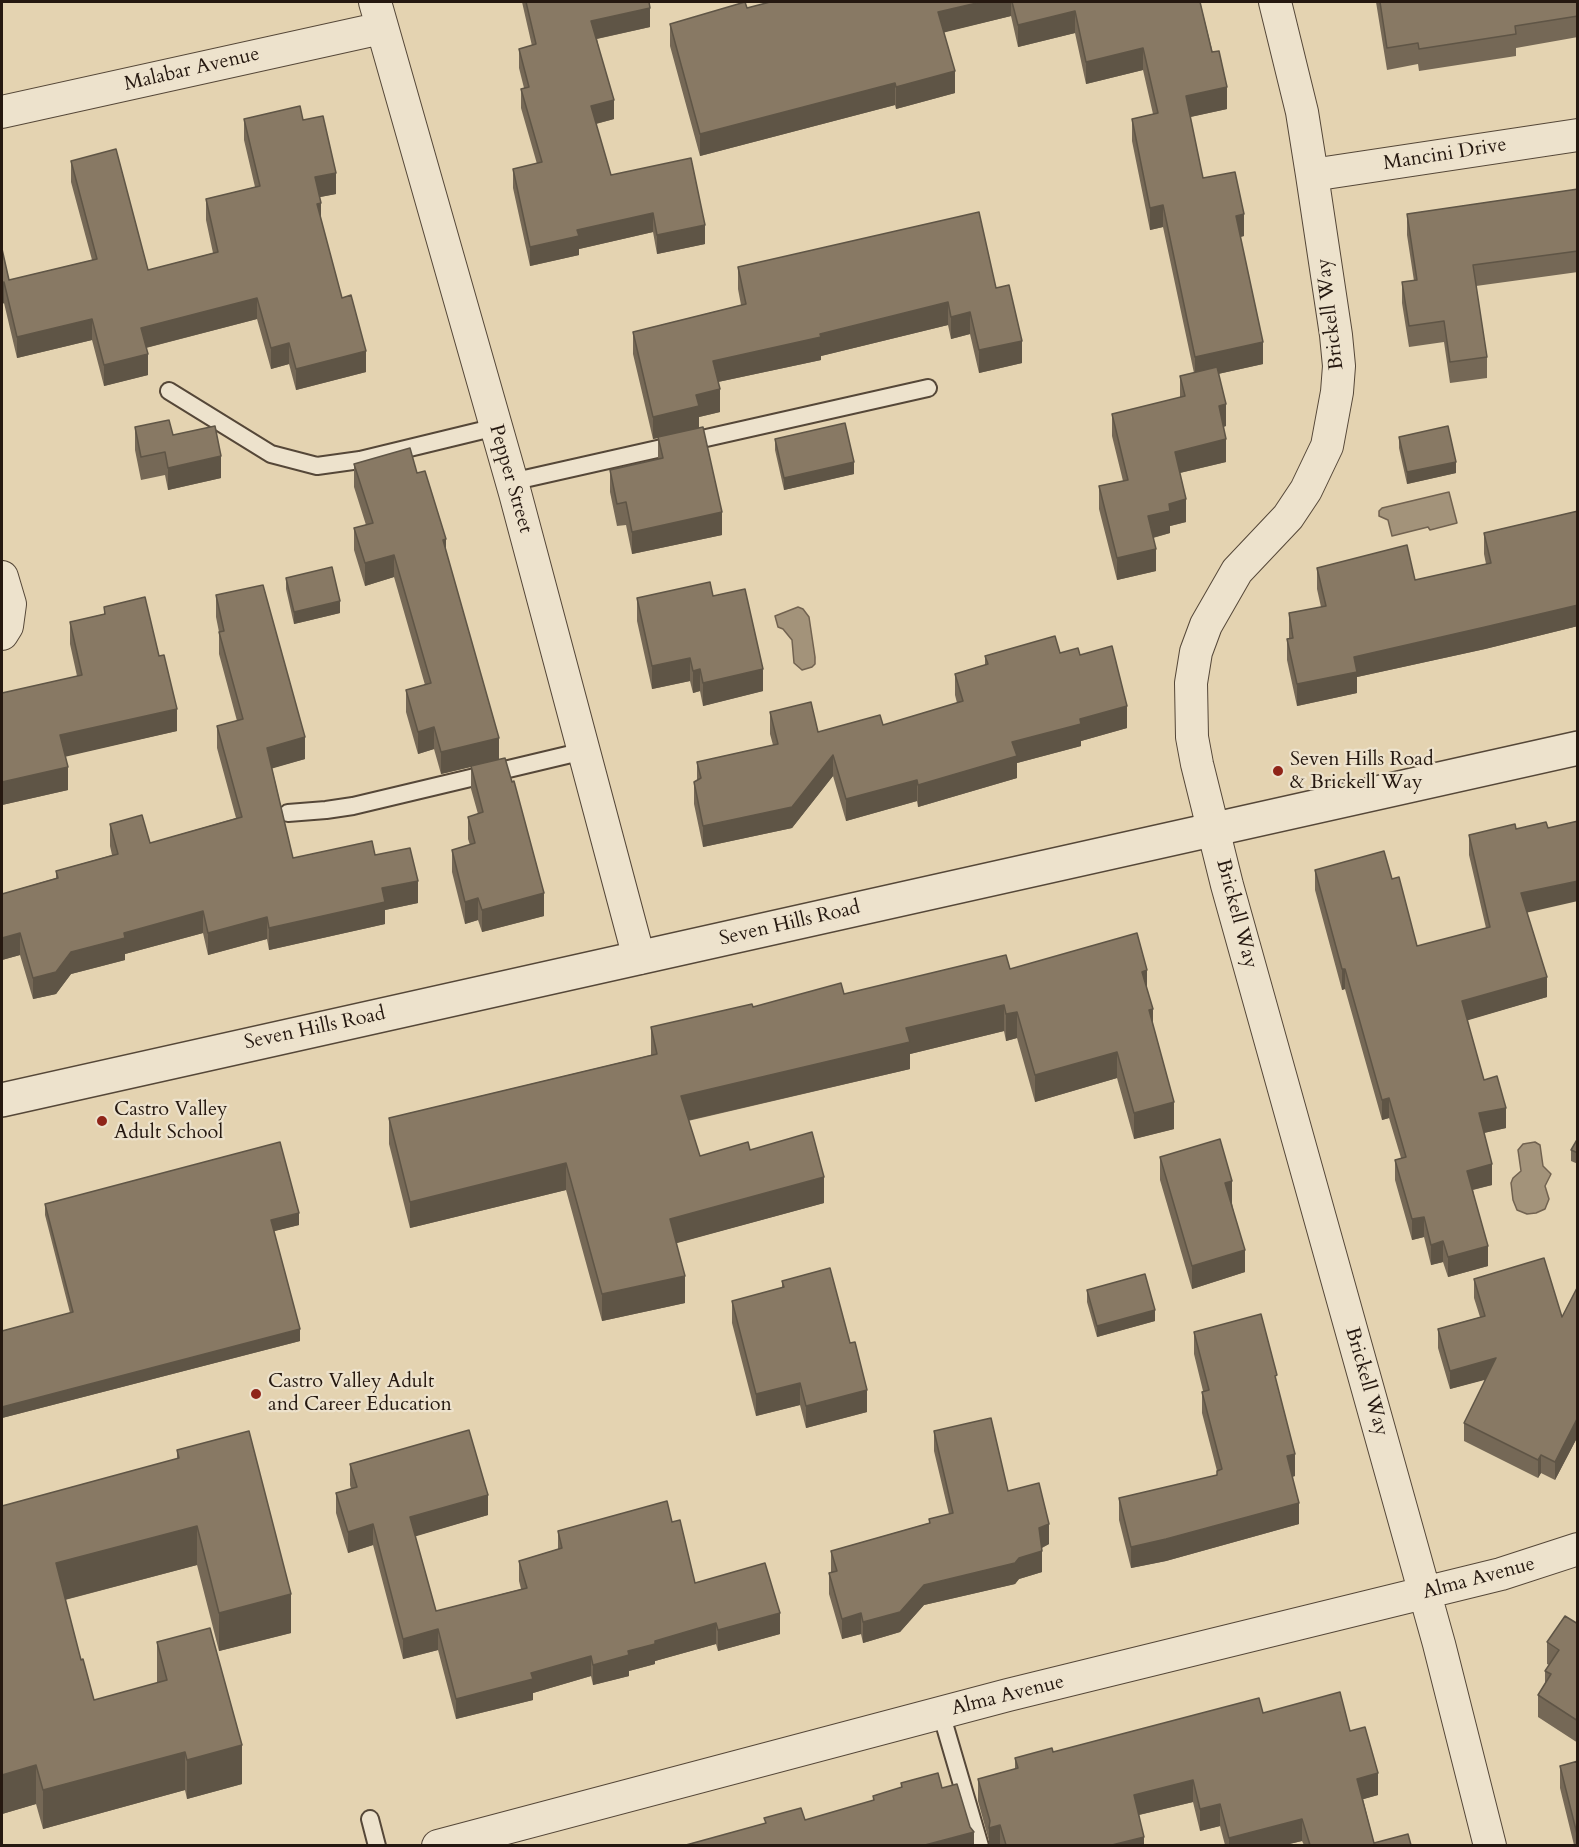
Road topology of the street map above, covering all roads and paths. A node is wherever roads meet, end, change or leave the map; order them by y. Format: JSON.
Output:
{"nodes":[{"id":1,"x":1275,"y":2,"type":"edge"},
{"id":2,"x":378,"y":15,"type":"edge"},
{"id":3,"x":2,"y":112,"type":"edge"},
{"id":4,"x":1578,"y":135,"type":"edge"},
{"id":5,"x":1312,"y":175,"type":"junction"},
{"id":6,"x":928,"y":388,"type":"dead end"},
{"id":7,"x":169,"y":391,"type":"dead end"},
{"id":8,"x":496,"y":427,"type":"junction"},
{"id":9,"x":511,"y":482,"type":"junction"},
{"id":10,"x":2,"y":577,"type":"edge"},
{"id":11,"x":2,"y":634,"type":"edge"},
{"id":12,"x":1578,"y":748,"type":"edge"},
{"id":13,"x":584,"y":751,"type":"junction"},
{"id":14,"x":288,"y":813,"type":"dead end"},
{"id":15,"x":1213,"y":830,"type":"junction"},
{"id":16,"x":639,"y":958,"type":"junction"},
{"id":17,"x":2,"y":1100,"type":"edge"},
{"id":18,"x":1578,"y":1549,"type":"edge"},
{"id":19,"x":1425,"y":1593,"type":"junction"},
{"id":20,"x":941,"y":1713,"type":"junction"},
{"id":21,"x":370,"y":1819,"type":"dead end"},
{"id":22,"x":377,"y":1845,"type":"edge"},
{"id":23,"x":438,"y":1845,"type":"edge"},
{"id":24,"x":980,"y":1845,"type":"edge"},
{"id":25,"x":1490,"y":1845,"type":"edge"}],
"edges":[{"from":1,"to":5,"type":"street","name":"Brickell Way"},
{"from":2,"to":3,"type":"street","name":"Malabar Avenue"},
{"from":2,"to":8,"type":"street","name":"Pepper Street"},
{"from":4,"to":5,"type":"street","name":"Mancini Drive"},
{"from":5,"to":15,"type":"street","name":"Brickell Way"},
{"from":6,"to":9,"type":"lane"},
{"from":7,"to":8,"type":"lane"},
{"from":8,"to":9,"type":"street","name":"Pepper Street"},
{"from":9,"to":13,"type":"street","name":"Pepper Street"},
{"from":10,"to":11,"type":"street"},
{"from":12,"to":15,"type":"street","name":"Seven Hills Road"},
{"from":13,"to":14,"type":"lane"},
{"from":13,"to":16,"type":"street","name":"Pepper Street"},
{"from":15,"to":16,"type":"street","name":"Seven Hills Road"},
{"from":15,"to":19,"type":"street","name":"Brickell Way"},
{"from":16,"to":17,"type":"street","name":"Seven Hills Road"},
{"from":18,"to":19,"type":"street","name":"Alma Avenue"},
{"from":19,"to":20,"type":"street","name":"Alma Avenue"},
{"from":19,"to":25,"type":"street","name":"Brickell Way"},
{"from":20,"to":23,"type":"street","name":"Alma Avenue"},
{"from":20,"to":24,"type":"lane"},
{"from":21,"to":22,"type":"lane"}]}
